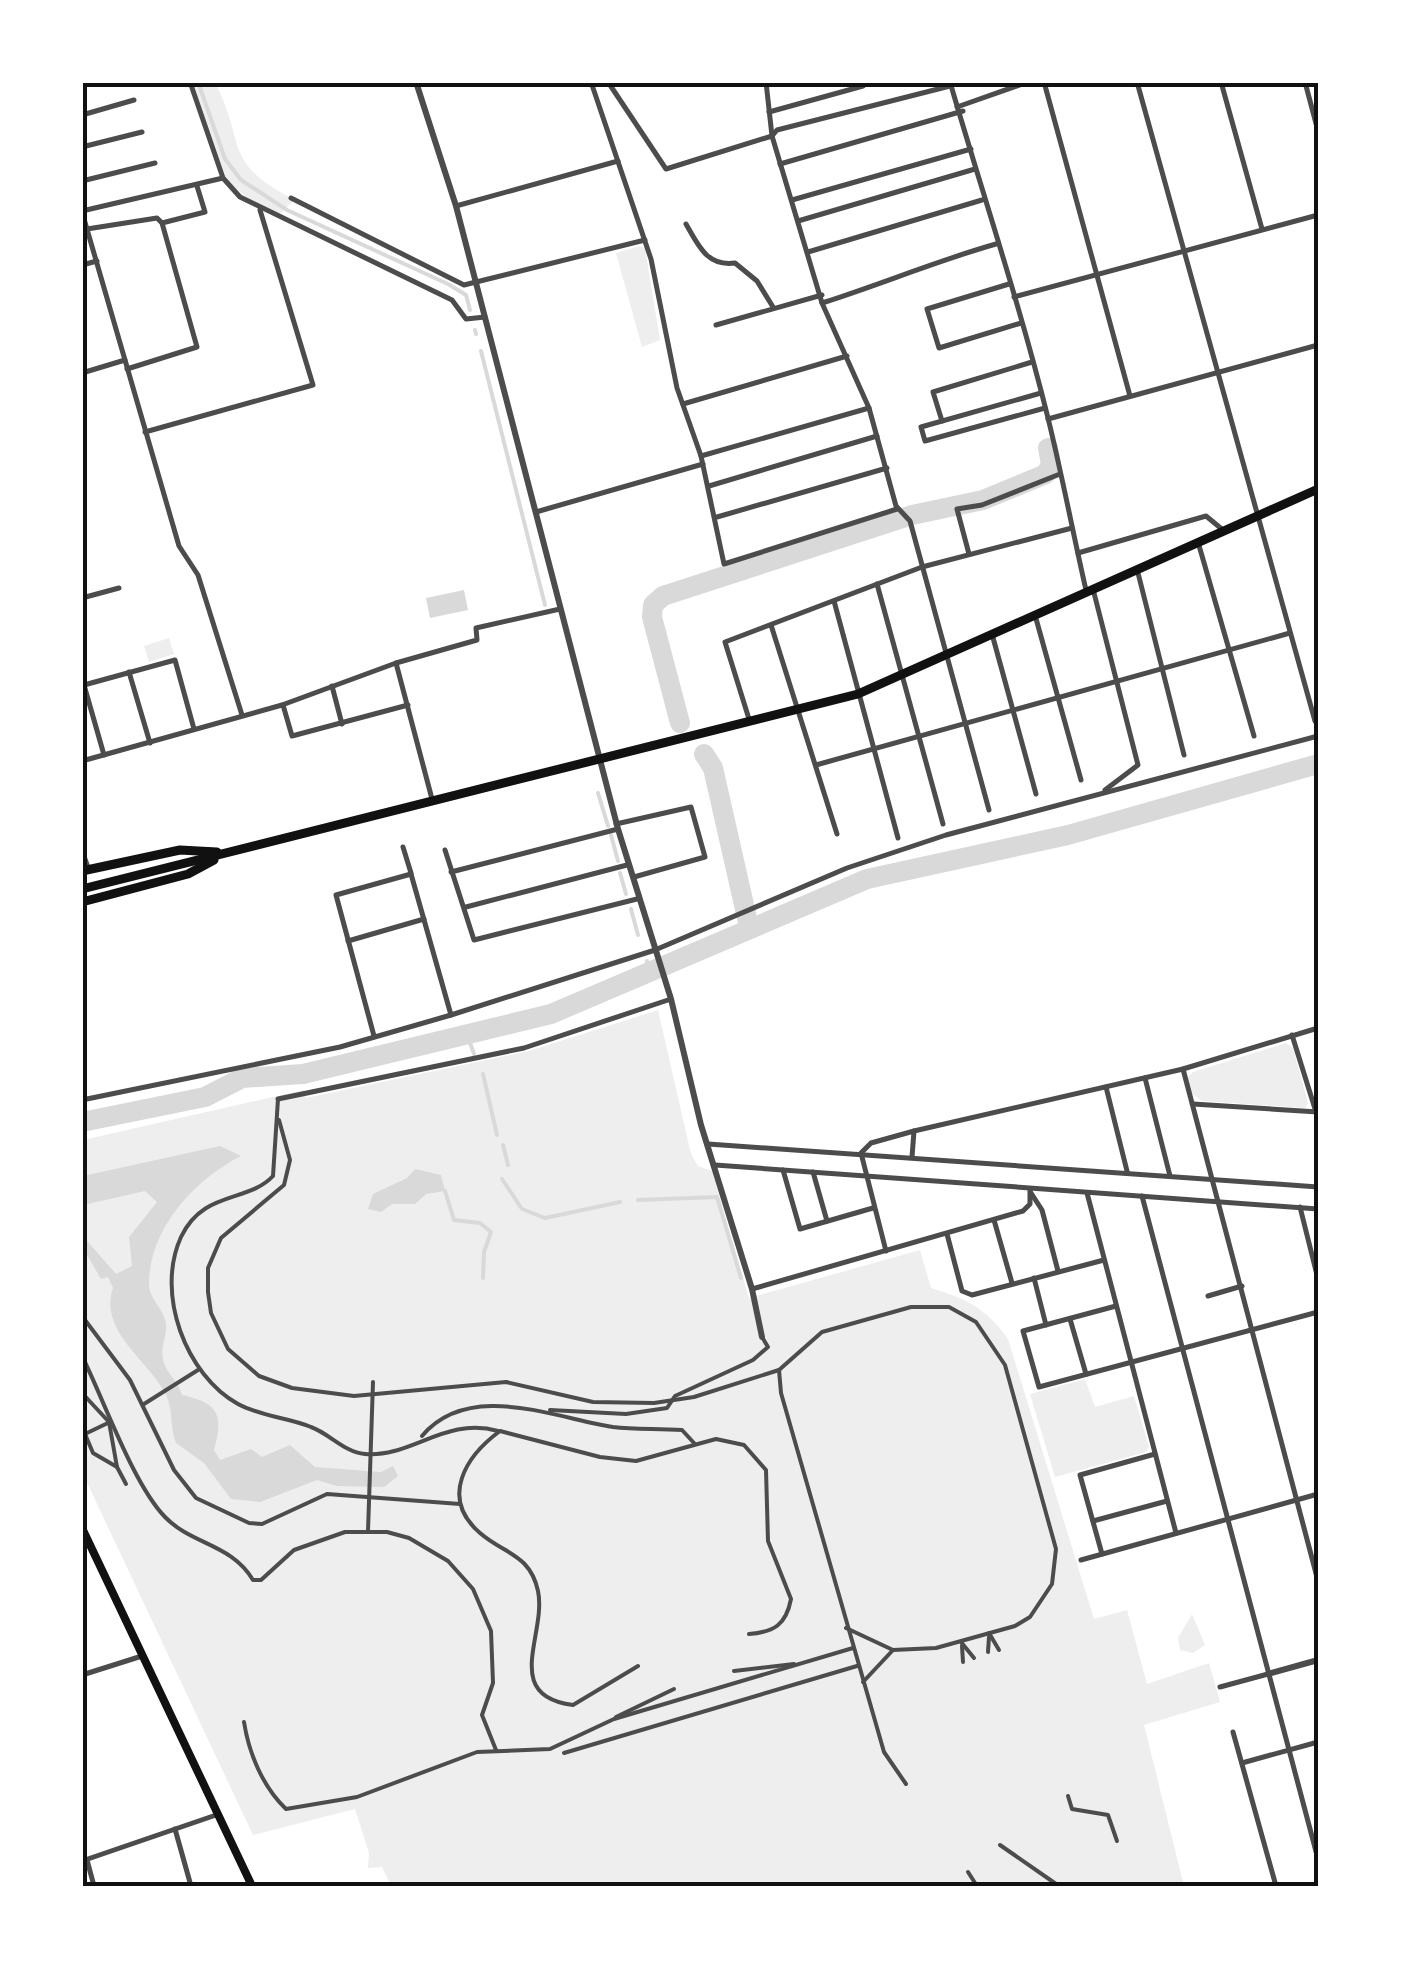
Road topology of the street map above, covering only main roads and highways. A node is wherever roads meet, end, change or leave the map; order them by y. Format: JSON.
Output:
{"nodes":[{"id":1,"x":1318,"y":488,"type":"edge"},
{"id":2,"x":230,"y":852,"type":"junction"},
{"id":3,"x":85,"y":870,"type":"edge"},
{"id":4,"x":82,"y":888,"type":"edge"},
{"id":5,"x":82,"y":902,"type":"edge"},
{"id":6,"x":82,"y":1528,"type":"edge"},
{"id":7,"x":252,"y":1886,"type":"edge"}],
"edges":[{"from":1,"to":2,"type":"highway"},
{"from":2,"to":3,"type":"highway"},
{"from":2,"to":4,"type":"highway"},
{"from":2,"to":5,"type":"highway"},
{"from":6,"to":7,"type":"main road"}]}
